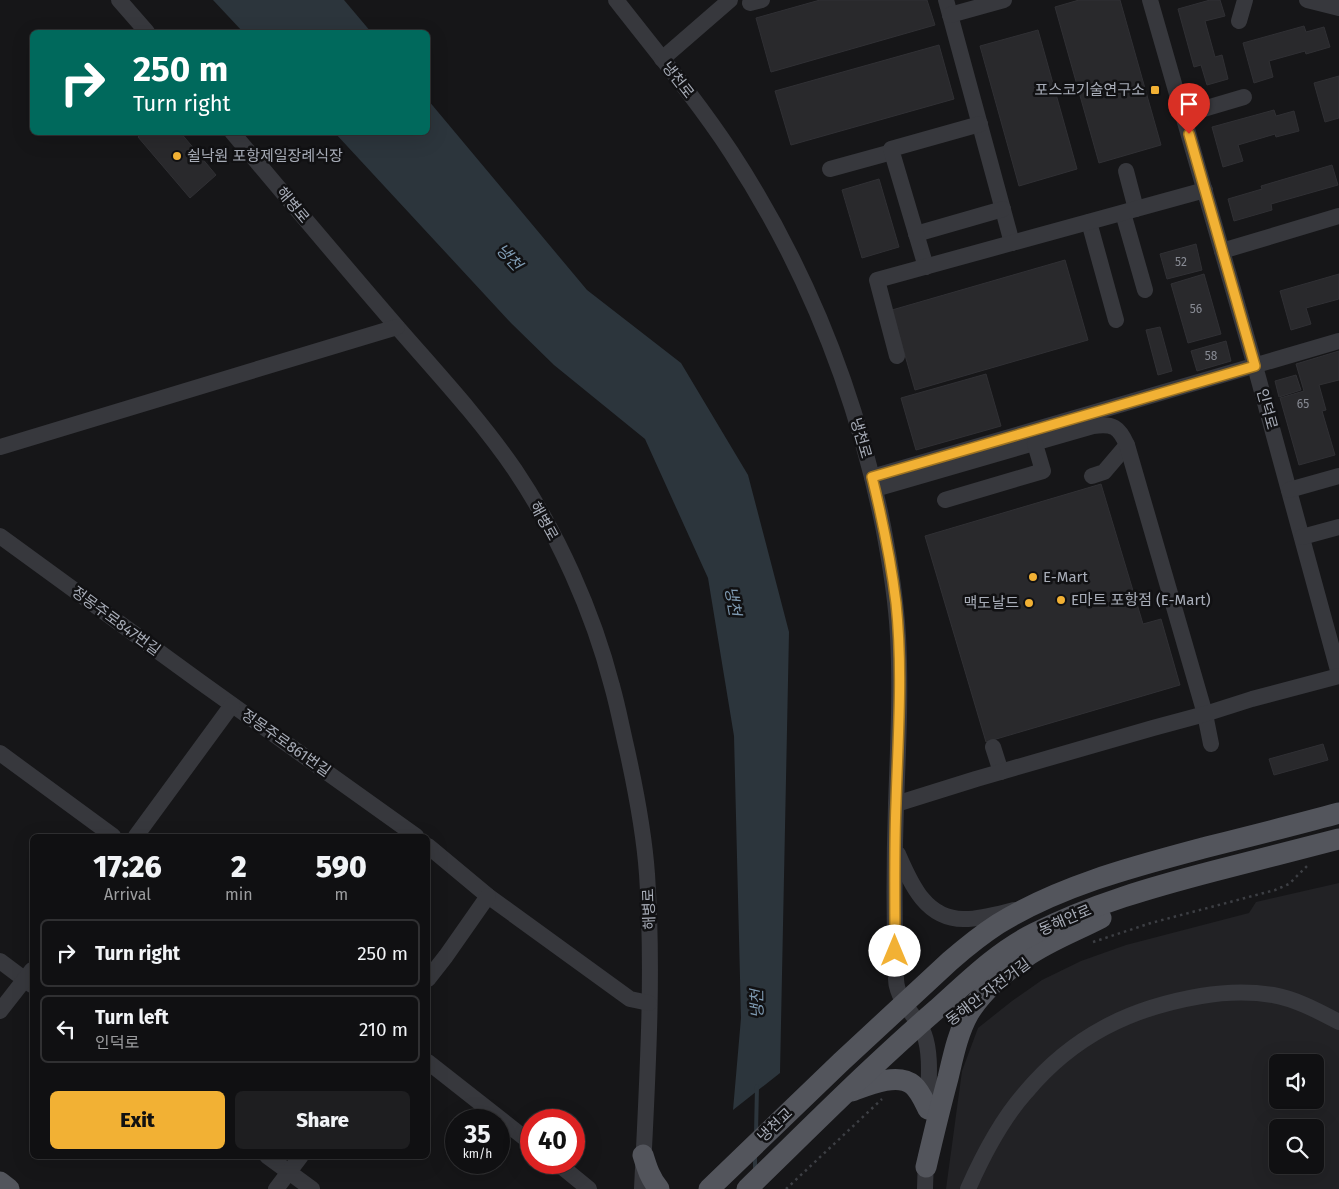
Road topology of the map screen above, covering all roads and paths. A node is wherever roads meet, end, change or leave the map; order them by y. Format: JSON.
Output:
{"nodes":[{"id":1,"x":119,"y":0,"type":"edge"},
{"id":2,"x":616,"y":0,"type":"edge"},
{"id":3,"x":730,"y":0,"type":"edge"},
{"id":4,"x":1004,"y":0,"type":"edge"},
{"id":5,"x":1150,"y":0,"type":"edge"},
{"id":6,"x":1245,"y":0,"type":"edge"},
{"id":7,"x":1306,"y":0,"type":"edge"},
{"id":8,"x":948,"y":8,"type":"edge"},
{"id":9,"x":1339,"y":8,"type":"edge"},
{"id":10,"x":1239,"y":21,"type":"dead end"},
{"id":11,"x":145,"y":30,"type":"edge"},
{"id":12,"x":662,"y":59,"type":"junction"},
{"id":13,"x":1244,"y":98,"type":"dead end"},
{"id":14,"x":1183,"y":115,"type":"junction"},
{"id":15,"x":980,"y":124,"type":"junction"},
{"id":16,"x":235,"y":135,"type":"edge"},
{"id":17,"x":892,"y":152,"type":"junction"},
{"id":18,"x":830,"y":169,"type":"dead end"},
{"id":19,"x":1126,"y":171,"type":"dead end"},
{"id":20,"x":1205,"y":190,"type":"junction"},
{"id":21,"x":1003,"y":209,"type":"junction"},
{"id":22,"x":1130,"y":211,"type":"junction"},
{"id":23,"x":1339,"y":216,"type":"edge"},
{"id":24,"x":1089,"y":222,"type":"junction"},
{"id":25,"x":916,"y":234,"type":"junction"},
{"id":26,"x":1012,"y":243,"type":"junction"},
{"id":27,"x":1222,"y":251,"type":"junction"},
{"id":28,"x":926,"y":267,"type":"junction"},
{"id":29,"x":1145,"y":290,"type":"dead end"},
{"id":30,"x":1116,"y":320,"type":"dead end"},
{"id":31,"x":397,"y":327,"type":"junction"},
{"id":32,"x":1339,"y":342,"type":"edge"},
{"id":33,"x":897,"y":356,"type":"dead end"},
{"id":34,"x":1255,"y":366,"type":"junction"},
{"id":35,"x":1035,"y":444,"type":"junction"},
{"id":36,"x":1127,"y":445,"type":"junction"},
{"id":37,"x":0,"y":447,"type":"edge"},
{"id":38,"x":1092,"y":476,"type":"dead end"},
{"id":39,"x":1339,"y":476,"type":"edge"},
{"id":40,"x":873,"y":483,"type":"junction"},
{"id":41,"x":1289,"y":490,"type":"junction"},
{"id":42,"x":946,"y":500,"type":"dead end"},
{"id":43,"x":1339,"y":527,"type":"edge"},
{"id":44,"x":0,"y":536,"type":"edge"},
{"id":45,"x":1302,"y":537,"type":"junction"},
{"id":46,"x":1339,"y":675,"type":"edge"},
{"id":47,"x":232,"y":705,"type":"junction"},
{"id":48,"x":1205,"y":714,"type":"junction"},
{"id":49,"x":1211,"y":744,"type":"dead end"},
{"id":50,"x":993,"y":747,"type":"dead end"},
{"id":51,"x":0,"y":753,"type":"edge"},
{"id":52,"x":1001,"y":772,"type":"junction"},
{"id":53,"x":896,"y":804,"type":"junction"},
{"id":54,"x":1339,"y":813,"type":"edge"},
{"id":55,"x":110,"y":834,"type":"edge"},
{"id":56,"x":137,"y":834,"type":"edge"},
{"id":57,"x":413,"y":834,"type":"edge"},
{"id":58,"x":1339,"y":839,"type":"edge"},
{"id":59,"x":895,"y":847,"type":"junction"},
{"id":60,"x":430,"y":848,"type":"edge"},
{"id":61,"x":1308,"y":864,"type":"dead end"},
{"id":62,"x":1168,"y":883,"type":"junction"},
{"id":63,"x":488,"y":896,"type":"junction"},
{"id":64,"x":1030,"y":906,"type":"junction"},
{"id":65,"x":1087,"y":945,"type":"dead end"},
{"id":66,"x":0,"y":961,"type":"edge"},
{"id":67,"x":430,"y":976,"type":"edge"},
{"id":68,"x":30,"y":978,"type":"edge"},
{"id":69,"x":649,"y":1003,"type":"junction"},
{"id":70,"x":904,"y":1003,"type":"junction"},
{"id":71,"x":0,"y":1011,"type":"edge"},
{"id":72,"x":1339,"y":1022,"type":"edge"},
{"id":73,"x":919,"y":1024,"type":"junction"},
{"id":74,"x":842,"y":1062,"type":"joint"},
{"id":75,"x":430,"y":1064,"type":"edge"},
{"id":76,"x":886,"y":1096,"type":"dead end"},
{"id":77,"x":842,"y":1097,"type":"junction"},
{"id":78,"x":928,"y":1109,"type":"junction"},
{"id":79,"x":520,"y":1134,"type":"edge"},
{"id":80,"x":643,"y":1155,"type":"junction"},
{"id":81,"x":271,"y":1159,"type":"edge"},
{"id":82,"x":299,"y":1159,"type":"edge"},
{"id":83,"x":926,"y":1167,"type":"junction"},
{"id":84,"x":289,"y":1172,"type":"junction"},
{"id":85,"x":571,"y":1174,"type":"edge"},
{"id":86,"x":0,"y":1182,"type":"edge"},
{"id":87,"x":9,"y":1189,"type":"edge"},
{"id":88,"x":276,"y":1189,"type":"edge"},
{"id":89,"x":312,"y":1189,"type":"edge"},
{"id":90,"x":589,"y":1189,"type":"edge"},
{"id":91,"x":642,"y":1189,"type":"edge"},
{"id":92,"x":659,"y":1189,"type":"edge"},
{"id":93,"x":709,"y":1189,"type":"edge"},
{"id":94,"x":747,"y":1189,"type":"edge"},
{"id":95,"x":786,"y":1189,"type":"edge"},
{"id":96,"x":925,"y":1189,"type":"edge"},
{"id":97,"x":968,"y":1189,"type":"edge"}],
"edges":[{"from":1,"to":11,"type":"street"},
{"from":2,"to":12,"type":"street","name":"냉천로"},
{"from":3,"to":12,"type":"street"},
{"from":4,"to":8,"type":"street"},
{"from":5,"to":14,"type":"street","name":"인덕로"},
{"from":6,"to":10,"type":"street"},
{"from":7,"to":9,"type":"street"},
{"from":8,"to":15,"type":"street"},
{"from":12,"to":40,"type":"street","name":"냉천로"},
{"from":13,"to":14,"type":"street"},
{"from":14,"to":20,"type":"street","name":"인덕로"},
{"from":15,"to":17,"type":"street"},
{"from":15,"to":21,"type":"street"},
{"from":16,"to":31,"type":"street","name":"해병로"},
{"from":17,"to":18,"type":"street"},
{"from":17,"to":25,"type":"street"},
{"from":19,"to":22,"type":"street"},
{"from":20,"to":22,"type":"street"},
{"from":20,"to":27,"type":"street","name":"인덕로"},
{"from":21,"to":25,"type":"street"},
{"from":21,"to":26,"type":"street"},
{"from":22,"to":24,"type":"street"},
{"from":22,"to":29,"type":"street"},
{"from":23,"to":27,"type":"street"},
{"from":24,"to":26,"type":"street"},
{"from":24,"to":30,"type":"street"},
{"from":25,"to":28,"type":"street"},
{"from":26,"to":28,"type":"street"},
{"from":27,"to":34,"type":"street","name":"인덕로"},
{"from":28,"to":33,"type":"street"},
{"from":31,"to":37,"type":"street"},
{"from":31,"to":69,"type":"street","name":"해병로"},
{"from":32,"to":34,"type":"street"},
{"from":34,"to":40,"type":"street"},
{"from":34,"to":41,"type":"street","name":"인덕로"},
{"from":35,"to":36,"type":"street"},
{"from":35,"to":40,"type":"street"},
{"from":35,"to":42,"type":"street"},
{"from":36,"to":38,"type":"street"},
{"from":36,"to":48,"type":"street"},
{"from":39,"to":41,"type":"street"},
{"from":40,"to":53,"type":"street","name":"냉천로"},
{"from":41,"to":45,"type":"street","name":"인덕로"},
{"from":43,"to":45,"type":"street"},
{"from":44,"to":47,"type":"street","name":"정몽주로847번길"},
{"from":45,"to":46,"type":"street","name":"인덕로"},
{"from":46,"to":48,"type":"street"},
{"from":47,"to":56,"type":"street","name":"정몽주로861번길"},
{"from":47,"to":57,"type":"street","name":"정몽주로861번길"},
{"from":48,"to":49,"type":"street"},
{"from":48,"to":52,"type":"street"},
{"from":50,"to":52,"type":"street"},
{"from":51,"to":55,"type":"street"},
{"from":52,"to":53,"type":"street"},
{"from":53,"to":59,"type":"street","name":"냉천로"},
{"from":54,"to":64,"type":"main road","name":"동해안로"},
{"from":58,"to":62,"type":"main road","name":"동해안로"},
{"from":59,"to":64,"type":"street"},
{"from":59,"to":70,"type":"street","name":"냉천로"},
{"from":60,"to":63,"type":"street"},
{"from":61,"to":65,"type":"path"},
{"from":62,"to":73,"type":"main road","name":"동해안로"},
{"from":62,"to":83,"type":"main road"},
{"from":63,"to":67,"type":"street"},
{"from":63,"to":69,"type":"street"},
{"from":64,"to":70,"type":"main road","name":"동해안로"},
{"from":66,"to":68,"type":"street"},
{"from":68,"to":71,"type":"street"},
{"from":69,"to":80,"type":"street","name":"해병로"},
{"from":70,"to":73,"type":"street","name":"냉천로"},
{"from":70,"to":74,"type":"main road","name":"동해안로"},
{"from":72,"to":97,"type":"street"},
{"from":73,"to":77,"type":"main road","name":"동해안로"},
{"from":73,"to":78,"type":"street","name":"냉천로"},
{"from":74,"to":93,"type":"main road","name":"냉천교"},
{"from":75,"to":79,"type":"street"},
{"from":76,"to":95,"type":"path"},
{"from":77,"to":78,"type":"main road"},
{"from":77,"to":94,"type":"main road","name":"냉천교"},
{"from":78,"to":83,"type":"street","name":"냉천로"},
{"from":80,"to":91,"type":"street","name":"해병로"},
{"from":80,"to":92,"type":"main road"},
{"from":81,"to":84,"type":"street"},
{"from":82,"to":84,"type":"street"},
{"from":83,"to":96,"type":"street","name":"냉천로"},
{"from":84,"to":88,"type":"street"},
{"from":84,"to":89,"type":"street"},
{"from":85,"to":90,"type":"street"},
{"from":86,"to":87,"type":"main road"}]}
